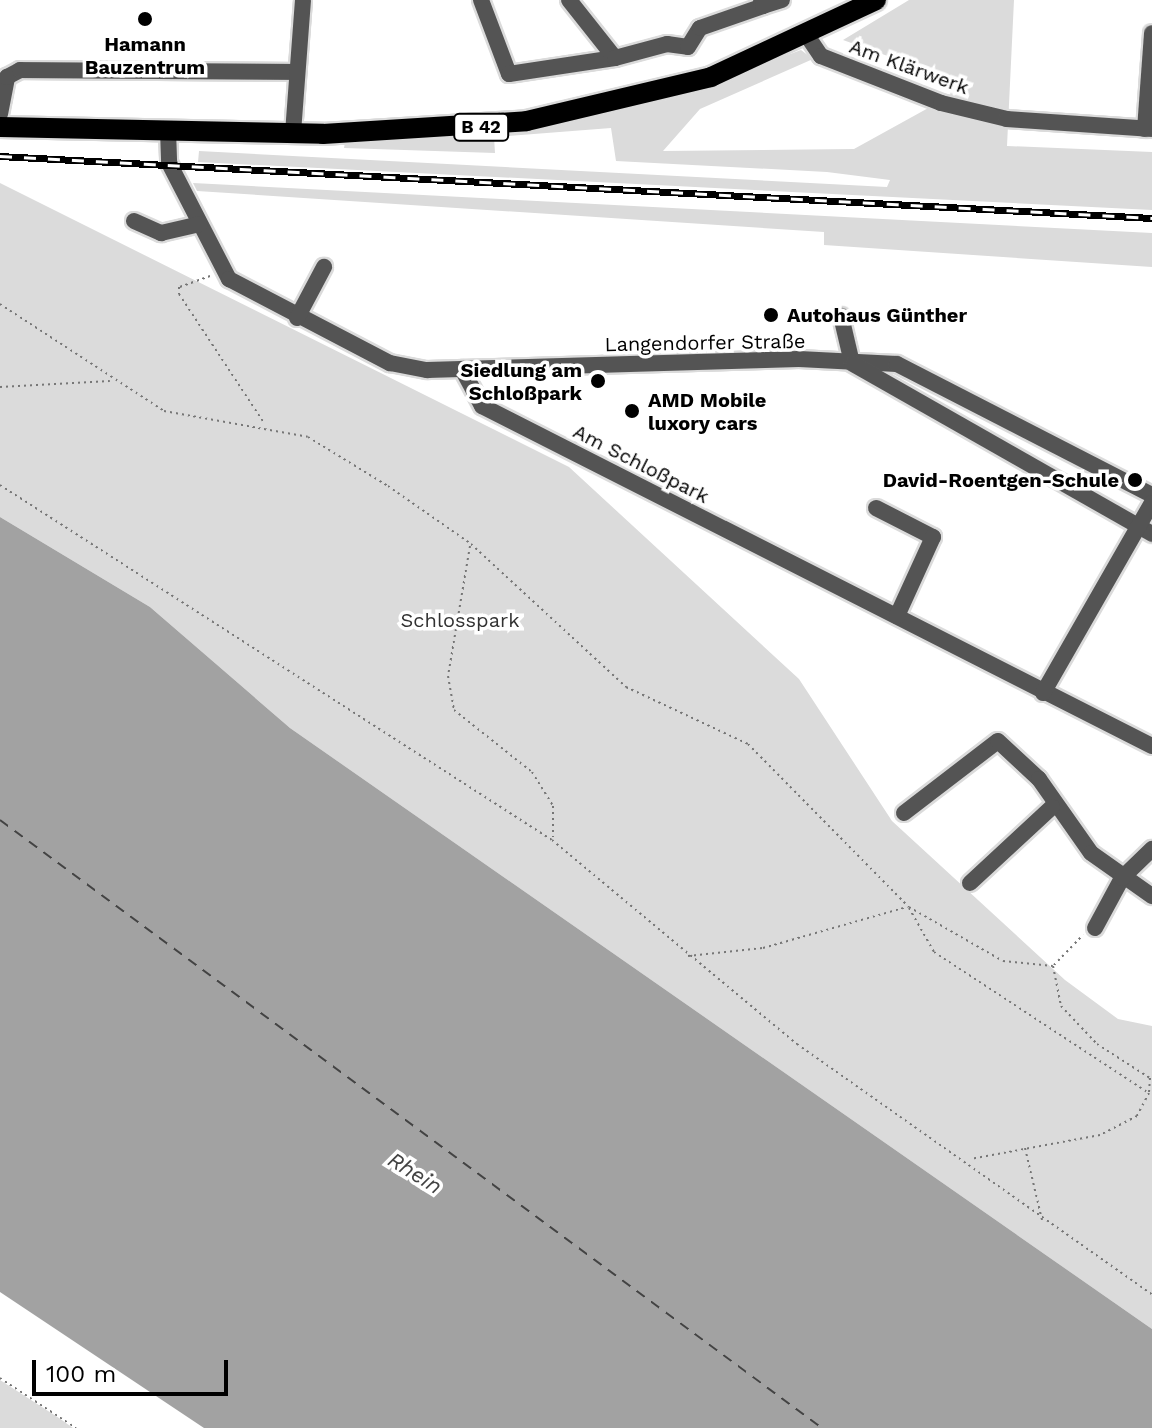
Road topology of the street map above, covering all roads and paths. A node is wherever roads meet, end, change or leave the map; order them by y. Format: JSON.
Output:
{"nodes":[{"id":1,"x":303,"y":0,"type":"edge"},
{"id":2,"x":481,"y":0,"type":"edge"},
{"id":3,"x":569,"y":0,"type":"edge"},
{"id":4,"x":782,"y":0,"type":"edge"},
{"id":5,"x":876,"y":0,"type":"edge"},
{"id":6,"x":762,"y":3,"type":"edge"},
{"id":7,"x":1152,"y":33,"type":"edge"},
{"id":8,"x":808,"y":37,"type":"junction"},
{"id":9,"x":615,"y":58,"type":"junction"},
{"id":10,"x":296,"y":72,"type":"junction"},
{"id":11,"x":0,"y":114,"type":"edge"},
{"id":12,"x":0,"y":127,"type":"edge"},
{"id":13,"x":1148,"y":129,"type":"edge"},
{"id":14,"x":168,"y":130,"type":"junction"},
{"id":15,"x":293,"y":133,"type":"junction"},
{"id":16,"x":134,"y":221,"type":"dead end"},
{"id":17,"x":200,"y":224,"type":"junction"},
{"id":18,"x":324,"y":267,"type":"dead end"},
{"id":19,"x":222,"y":272,"type":"junction"},
{"id":20,"x":0,"y":304,"type":"edge"},
{"id":21,"x":841,"y":316,"type":"dead end"},
{"id":22,"x":297,"y":318,"type":"junction"},
{"id":23,"x":852,"y":363,"type":"junction"},
{"id":24,"x":462,"y":369,"type":"junction"},
{"id":25,"x":111,"y":381,"type":"junction"},
{"id":26,"x":0,"y":387,"type":"edge"},
{"id":27,"x":264,"y":424,"type":"junction"},
{"id":28,"x":0,"y":485,"type":"edge"},
{"id":29,"x":1152,"y":495,"type":"edge"},
{"id":30,"x":1152,"y":503,"type":"edge"},
{"id":31,"x":876,"y":508,"type":"dead end"},
{"id":32,"x":1145,"y":531,"type":"edge"},
{"id":33,"x":471,"y":544,"type":"junction"},
{"id":34,"x":897,"y":616,"type":"junction"},
{"id":35,"x":1043,"y":693,"type":"junction"},
{"id":36,"x":1152,"y":746,"type":"edge"},
{"id":37,"x":1052,"y":807,"type":"junction"},
{"id":38,"x":904,"y":813,"type":"dead end"},
{"id":39,"x":552,"y":840,"type":"junction"},
{"id":40,"x":1152,"y":849,"type":"edge"},
{"id":41,"x":1122,"y":878,"type":"junction"},
{"id":42,"x":970,"y":883,"type":"dead end"},
{"id":43,"x":1152,"y":896,"type":"edge"},
{"id":44,"x":909,"y":907,"type":"junction"},
{"id":45,"x":1095,"y":928,"type":"joint"},
{"id":46,"x":685,"y":956,"type":"junction"},
{"id":47,"x":1053,"y":966,"type":"junction"},
{"id":48,"x":1151,"y":1079,"type":"edge"},
{"id":49,"x":1149,"y":1093,"type":"junction"},
{"id":50,"x":1025,"y":1147,"type":"junction"},
{"id":51,"x":970,"y":1159,"type":"junction"},
{"id":52,"x":1042,"y":1221,"type":"junction"},
{"id":53,"x":1152,"y":1294,"type":"edge"},
{"id":54,"x":0,"y":1378,"type":"edge"},
{"id":55,"x":76,"y":1428,"type":"edge"}],
"edges":[{"from":1,"to":10,"type":"street"},
{"from":2,"to":9,"type":"street"},
{"from":3,"to":9,"type":"street"},
{"from":4,"to":6,"type":"street"},
{"from":5,"to":8,"type":"main road","number":"B 42"},
{"from":6,"to":9,"type":"street"},
{"from":7,"to":13,"type":"street"},
{"from":8,"to":13,"type":"street","name":"Am Klärwerk"},
{"from":8,"to":15,"type":"main road","number":"B 42"},
{"from":10,"to":11,"type":"street"},
{"from":10,"to":15,"type":"street"},
{"from":12,"to":14,"type":"main road","number":"B 42"},
{"from":14,"to":15,"type":"main road","number":"B 42"},
{"from":14,"to":17,"type":"street"},
{"from":16,"to":17,"type":"street"},
{"from":17,"to":19,"type":"street"},
{"from":18,"to":22,"type":"street"},
{"from":19,"to":22,"type":"street"},
{"from":19,"to":27,"type":"path"},
{"from":20,"to":25,"type":"path"},
{"from":21,"to":23,"type":"street"},
{"from":22,"to":24,"type":"street"},
{"from":23,"to":24,"type":"street","name":"Langendorfer Straße"},
{"from":23,"to":29,"type":"street","name":"Langendorfer Straße"},
{"from":23,"to":32,"type":"street"},
{"from":24,"to":34,"type":"street","name":"Am Schloßpark"},
{"from":25,"to":26,"type":"path"},
{"from":25,"to":27,"type":"path"},
{"from":27,"to":33,"type":"path"},
{"from":28,"to":39,"type":"path"},
{"from":30,"to":32,"type":"street"},
{"from":31,"to":34,"type":"street"},
{"from":32,"to":35,"type":"street"},
{"from":33,"to":39,"type":"path"},
{"from":33,"to":44,"type":"path"},
{"from":34,"to":35,"type":"street","name":"Am Schloßpark"},
{"from":35,"to":36,"type":"street","name":"Am Schloßpark"},
{"from":37,"to":38,"type":"street"},
{"from":37,"to":41,"type":"street"},
{"from":37,"to":42,"type":"street"},
{"from":39,"to":46,"type":"path"},
{"from":40,"to":41,"type":"street"},
{"from":41,"to":43,"type":"street"},
{"from":41,"to":45,"type":"street"},
{"from":44,"to":46,"type":"path"},
{"from":44,"to":47,"type":"path"},
{"from":44,"to":49,"type":"path"},
{"from":45,"to":47,"type":"path"},
{"from":46,"to":51,"type":"path"},
{"from":47,"to":48,"type":"path"},
{"from":48,"to":49,"type":"path"},
{"from":49,"to":50,"type":"path"},
{"from":50,"to":51,"type":"path"},
{"from":50,"to":52,"type":"path"},
{"from":51,"to":52,"type":"path"},
{"from":52,"to":53,"type":"path"},
{"from":54,"to":55,"type":"path"}]}
